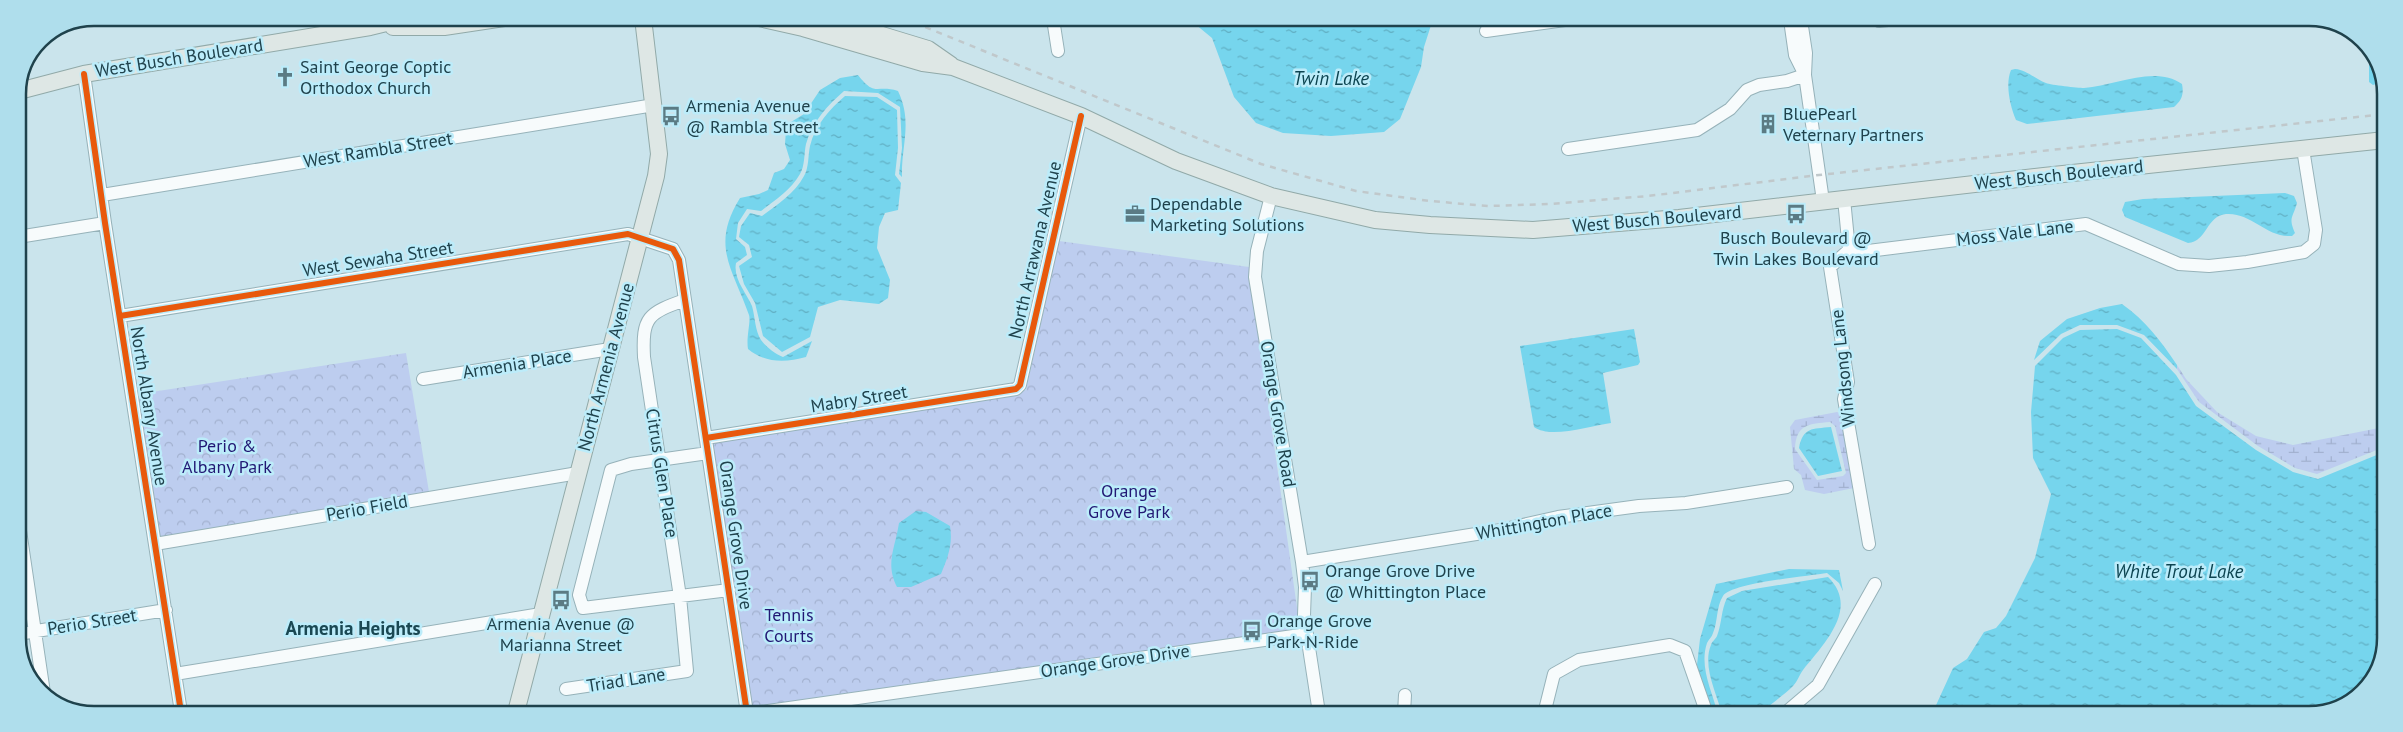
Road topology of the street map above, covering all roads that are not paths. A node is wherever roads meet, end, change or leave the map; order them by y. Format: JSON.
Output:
{"nodes":[{"id":1,"x":374,"y":26,"type":"edge"},
{"id":2,"x":451,"y":26,"type":"edge"},
{"id":3,"x":644,"y":26,"type":"edge"},
{"id":4,"x":794,"y":26,"type":"edge"},
{"id":5,"x":852,"y":26,"type":"edge"},
{"id":6,"x":1054,"y":26,"type":"edge"},
{"id":7,"x":1522,"y":26,"type":"edge"},
{"id":8,"x":1791,"y":26,"type":"edge"},
{"id":9,"x":1803,"y":26,"type":"edge"},
{"id":10,"x":370,"y":27,"type":"junction"},
{"id":11,"x":1486,"y":31,"type":"dead end"},
{"id":12,"x":1058,"y":52,"type":"dead end"},
{"id":13,"x":953,"y":67,"type":"junction"},
{"id":14,"x":84,"y":74,"type":"junction"},
{"id":15,"x":1805,"y":75,"type":"junction"},
{"id":16,"x":27,"y":89,"type":"edge"},
{"id":17,"x":654,"y":105,"type":"junction"},
{"id":18,"x":1081,"y":116,"type":"junction"},
{"id":19,"x":2377,"y":141,"type":"edge"},
{"id":20,"x":1568,"y":149,"type":"dead end"},
{"id":21,"x":2303,"y":149,"type":"junction"},
{"id":22,"x":102,"y":195,"type":"junction"},
{"id":23,"x":1271,"y":196,"type":"junction"},
{"id":24,"x":1844,"y":199,"type":"junction"},
{"id":25,"x":1823,"y":201,"type":"junction"},
{"id":26,"x":105,"y":223,"type":"junction"},
{"id":27,"x":26,"y":236,"type":"edge"},
{"id":28,"x":640,"y":238,"type":"junction"},
{"id":29,"x":1849,"y":250,"type":"junction"},
{"id":30,"x":685,"y":300,"type":"junction"},
{"id":31,"x":120,"y":316,"type":"junction"},
{"id":32,"x":610,"y":348,"type":"junction"},
{"id":33,"x":423,"y":380,"type":"dead end"},
{"id":34,"x":1016,"y":389,"type":"joint"},
{"id":35,"x":706,"y":438,"type":"junction"},
{"id":36,"x":708,"y":453,"type":"junction"},
{"id":37,"x":661,"y":461,"type":"junction"},
{"id":38,"x":578,"y":472,"type":"junction"},
{"id":39,"x":1787,"y":487,"type":"dead end"},
{"id":40,"x":155,"y":544,"type":"junction"},
{"id":41,"x":1869,"y":544,"type":"dead end"},
{"id":42,"x":1302,"y":562,"type":"junction"},
{"id":43,"x":26,"y":571,"type":"edge"},
{"id":44,"x":1875,"y":584,"type":"dead end"},
{"id":45,"x":729,"y":590,"type":"junction"},
{"id":46,"x":680,"y":597,"type":"junction"},
{"id":47,"x":166,"y":610,"type":"junction"},
{"id":48,"x":541,"y":614,"type":"junction"},
{"id":49,"x":35,"y":631,"type":"junction"},
{"id":50,"x":26,"y":633,"type":"edge"},
{"id":51,"x":1307,"y":634,"type":"junction"},
{"id":52,"x":687,"y":671,"type":"joint"},
{"id":53,"x":175,"y":674,"type":"junction"},
{"id":54,"x":42,"y":682,"type":"edge"},
{"id":55,"x":566,"y":689,"type":"dead end"},
{"id":56,"x":1404,"y":695,"type":"dead end"},
{"id":57,"x":181,"y":706,"type":"edge"},
{"id":58,"x":518,"y":706,"type":"edge"},
{"id":59,"x":746,"y":706,"type":"edge"},
{"id":60,"x":823,"y":706,"type":"edge"},
{"id":61,"x":1318,"y":706,"type":"edge"},
{"id":62,"x":1404,"y":706,"type":"edge"},
{"id":63,"x":1546,"y":706,"type":"edge"},
{"id":64,"x":1704,"y":706,"type":"edge"},
{"id":65,"x":1793,"y":706,"type":"edge"}],
"edges":[{"from":1,"to":10,"type":"main road","name":"West Busch Boulevard"},
{"from":2,"to":10,"type":"main road","name":"West Busch Boulevard"},
{"from":3,"to":17,"type":"main road","name":"North Armenia Avenue"},
{"from":4,"to":13,"type":"main road","name":"West Busch Boulevard"},
{"from":5,"to":13,"type":"main road","name":"West Busch Boulevard"},
{"from":6,"to":12,"type":"street"},
{"from":7,"to":11,"type":"street"},
{"from":8,"to":15,"type":"street"},
{"from":9,"to":15,"type":"street"},
{"from":10,"to":14,"type":"main road","name":"West Busch Boulevard"},
{"from":13,"to":18,"type":"main road","name":"West Busch Boulevard"},
{"from":14,"to":16,"type":"main road","name":"West Busch Boulevard"},
{"from":14,"to":22,"type":"street","name":"North Albany Avenue"},
{"from":15,"to":20,"type":"street"},
{"from":15,"to":25,"type":"street"},
{"from":17,"to":22,"type":"street","name":"West Rambla Street"},
{"from":17,"to":28,"type":"main road","name":"North Armenia Avenue"},
{"from":18,"to":23,"type":"main road","name":"West Busch Boulevard"},
{"from":18,"to":34,"type":"street","name":"North Arrawana Avenue"},
{"from":19,"to":21,"type":"main road","name":"West Busch Boulevard"},
{"from":21,"to":24,"type":"main road","name":"West Busch Boulevard"},
{"from":21,"to":29,"type":"street","name":"Moss Vale Lane"},
{"from":22,"to":26,"type":"street","name":"North Albany Avenue"},
{"from":23,"to":25,"type":"main road","name":"West Busch Boulevard"},
{"from":23,"to":42,"type":"street","name":"Orange Grove Road"},
{"from":24,"to":25,"type":"main road","name":"West Busch Boulevard"},
{"from":24,"to":29,"type":"street"},
{"from":26,"to":27,"type":"street"},
{"from":26,"to":31,"type":"street","name":"North Albany Avenue"},
{"from":28,"to":30,"type":"street","name":"Orange Grove Drive"},
{"from":28,"to":31,"type":"street","name":"West Sewaha Street"},
{"from":28,"to":32,"type":"main road","name":"North Armenia Avenue"},
{"from":29,"to":41,"type":"street","name":"Windsong Lane"},
{"from":30,"to":35,"type":"street","name":"Orange Grove Drive"},
{"from":30,"to":37,"type":"street","name":"Citrus Glen Place"},
{"from":31,"to":40,"type":"street","name":"North Albany Avenue"},
{"from":32,"to":33,"type":"street","name":"Armenia Place"},
{"from":32,"to":38,"type":"main road","name":"North Armenia Avenue"},
{"from":34,"to":35,"type":"street","name":"Mabry Street"},
{"from":35,"to":36,"type":"street","name":"Orange Grove Drive"},
{"from":36,"to":37,"type":"street"},
{"from":36,"to":45,"type":"street","name":"Orange Grove Drive"},
{"from":37,"to":46,"type":"street","name":"Citrus Glen Place"},
{"from":37,"to":46,"type":"street"},
{"from":38,"to":40,"type":"street","name":"Perio Field"},
{"from":38,"to":48,"type":"main road","name":"North Armenia Avenue"},
{"from":39,"to":42,"type":"street","name":"Whittington Place"},
{"from":40,"to":47,"type":"street","name":"North Albany Avenue"},
{"from":42,"to":51,"type":"street","name":"Orange Grove Road"},
{"from":43,"to":49,"type":"street"},
{"from":44,"to":65,"type":"street"},
{"from":45,"to":46,"type":"street"},
{"from":45,"to":59,"type":"street","name":"Orange Grove Drive"},
{"from":46,"to":52,"type":"street","name":"Citrus Glen Place"},
{"from":47,"to":49,"type":"street","name":"Perio Street"},
{"from":47,"to":53,"type":"street","name":"North Albany Avenue"},
{"from":48,"to":53,"type":"street"},
{"from":48,"to":58,"type":"main road","name":"North Armenia Avenue"},
{"from":49,"to":50,"type":"street","name":"Perio Street"},
{"from":49,"to":54,"type":"street"},
{"from":51,"to":60,"type":"street","name":"Orange Grove Drive"},
{"from":51,"to":61,"type":"street"},
{"from":52,"to":55,"type":"street","name":"Triad Lane"},
{"from":53,"to":57,"type":"street","name":"North Albany Avenue"},
{"from":56,"to":62,"type":"street"},
{"from":63,"to":64,"type":"street"}]}
